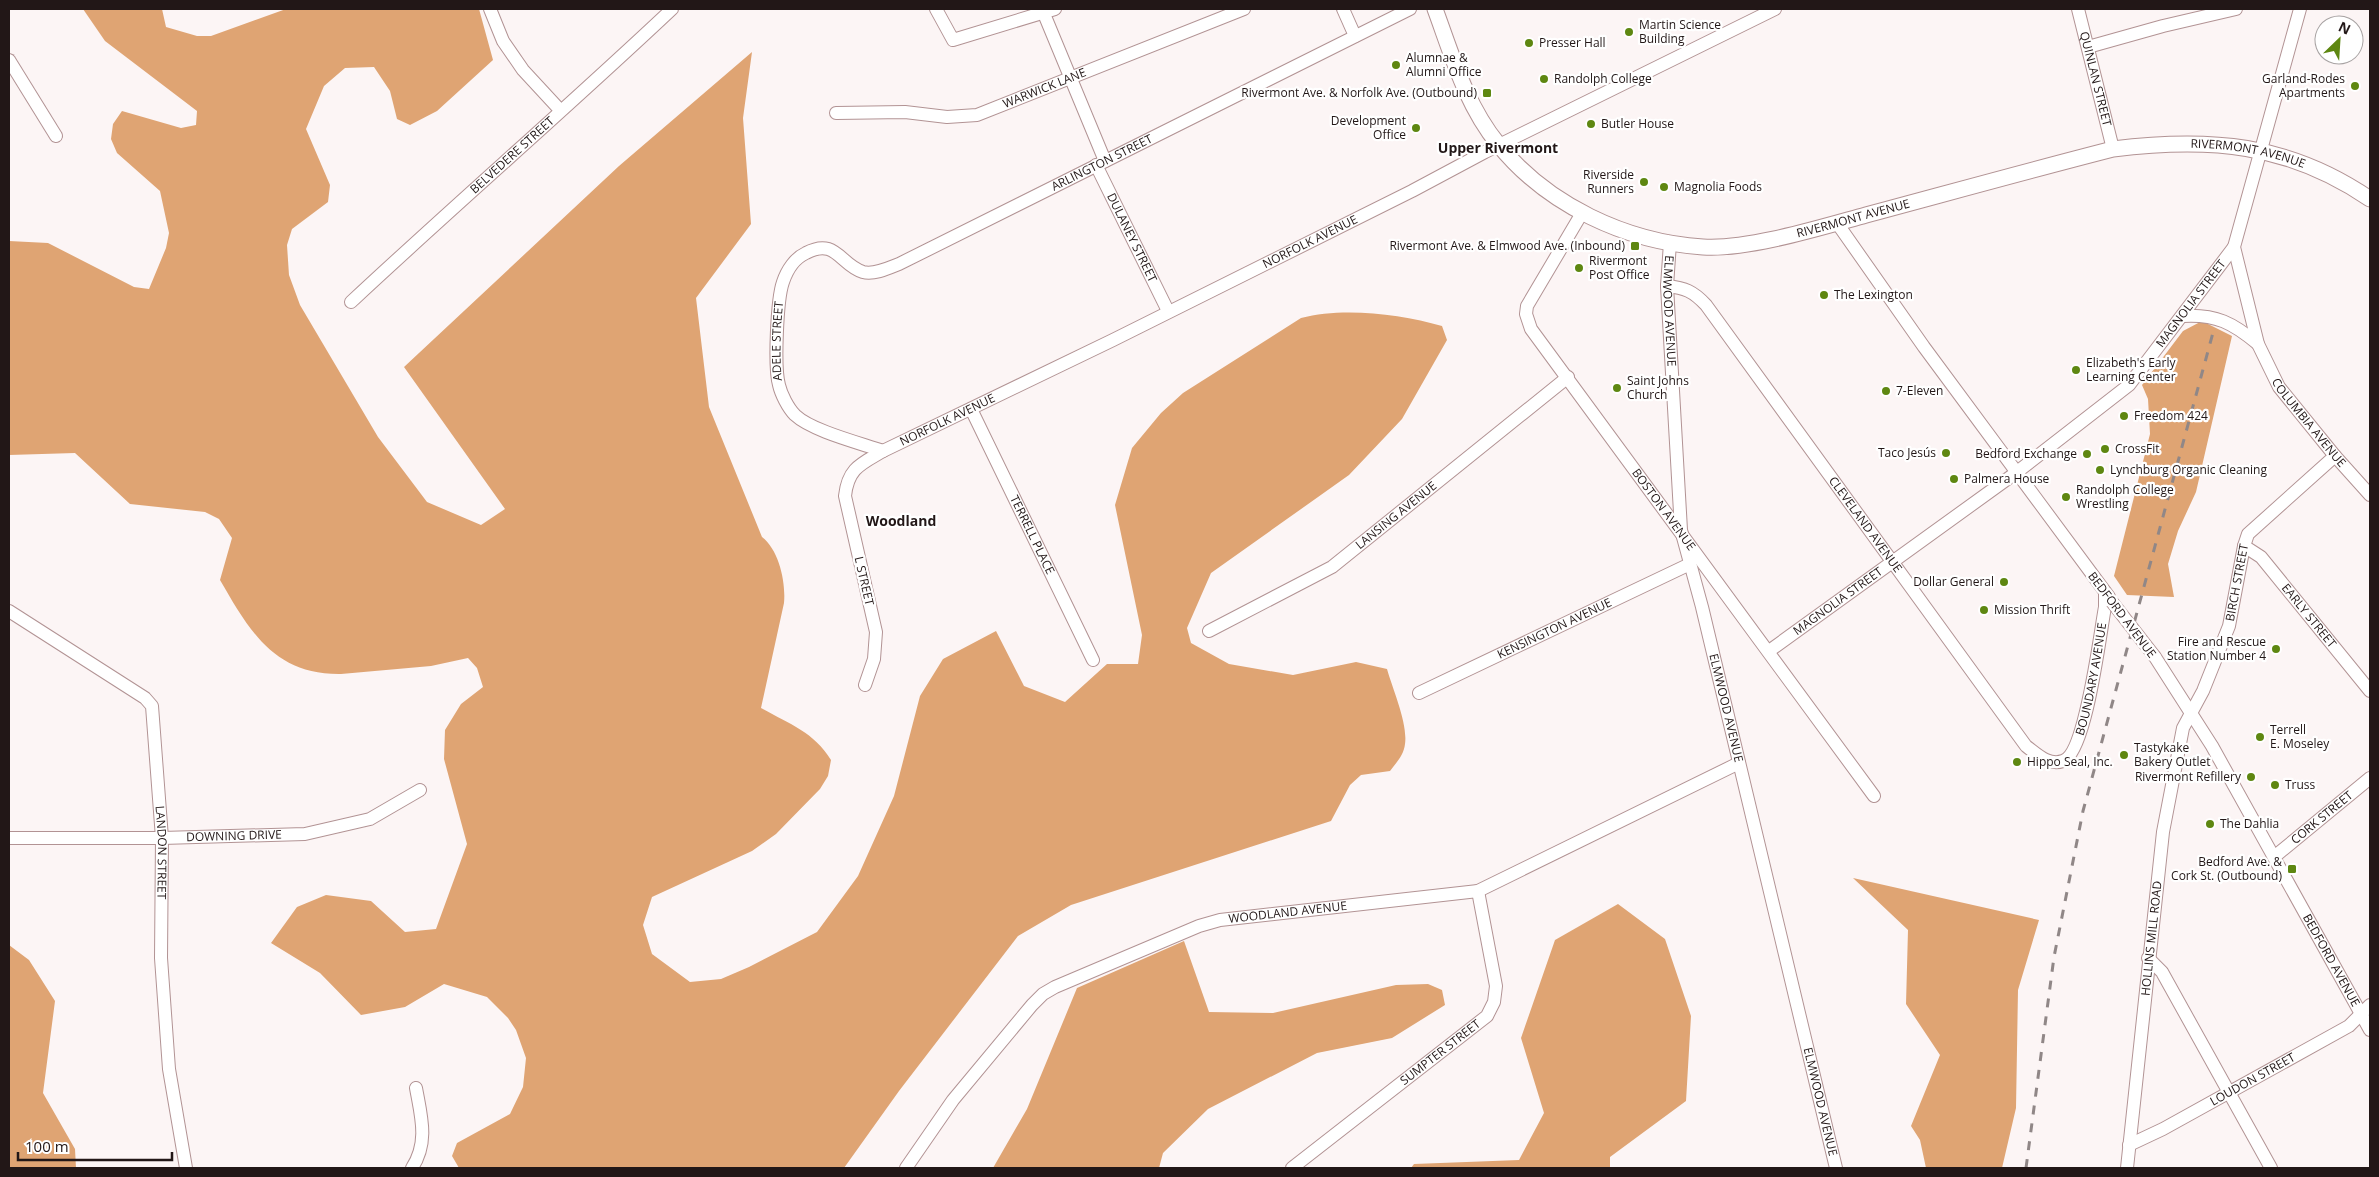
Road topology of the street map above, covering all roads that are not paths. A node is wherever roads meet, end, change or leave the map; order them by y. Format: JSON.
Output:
{"nodes":[{"id":1,"x":490,"y":9,"type":"edge"},
{"id":2,"x":672,"y":9,"type":"edge"},
{"id":3,"x":936,"y":9,"type":"edge"},
{"id":4,"x":1244,"y":9,"type":"edge"},
{"id":5,"x":1343,"y":9,"type":"edge"},
{"id":6,"x":1410,"y":9,"type":"edge"},
{"id":7,"x":1435,"y":9,"type":"edge"},
{"id":8,"x":1775,"y":9,"type":"edge"},
{"id":9,"x":2078,"y":9,"type":"edge"},
{"id":10,"x":2236,"y":9,"type":"edge"},
{"id":11,"x":2300,"y":9,"type":"edge"},
{"id":12,"x":1047,"y":10,"type":"edge"},
{"id":13,"x":1355,"y":36,"type":"junction"},
{"id":14,"x":2088,"y":47,"type":"junction"},
{"id":15,"x":9,"y":60,"type":"edge"},
{"id":16,"x":1071,"y":77,"type":"junction"},
{"id":17,"x":560,"y":110,"type":"junction"},
{"id":18,"x":836,"y":113,"type":"dead end"},
{"id":19,"x":56,"y":136,"type":"dead end"},
{"id":20,"x":1498,"y":145,"type":"junction"},
{"id":21,"x":2113,"y":149,"type":"junction"},
{"id":22,"x":2261,"y":151,"type":"junction"},
{"id":23,"x":1100,"y":163,"type":"junction"},
{"id":24,"x":2370,"y":199,"type":"edge"},
{"id":25,"x":1582,"y":213,"type":"junction"},
{"id":26,"x":1837,"y":223,"type":"junction"},
{"id":27,"x":1670,"y":243,"type":"junction"},
{"id":28,"x":2234,"y":246,"type":"junction"},
{"id":29,"x":794,"y":260,"type":"joint"},
{"id":30,"x":1666,"y":286,"type":"junction"},
{"id":31,"x":351,"y":302,"type":"dead end"},
{"id":32,"x":1168,"y":311,"type":"junction"},
{"id":33,"x":2183,"y":316,"type":"junction"},
{"id":34,"x":2258,"y":344,"type":"junction"},
{"id":35,"x":1568,"y":377,"type":"junction"},
{"id":36,"x":971,"y":409,"type":"junction"},
{"id":37,"x":883,"y":451,"type":"junction"},
{"id":38,"x":2334,"y":456,"type":"junction"},
{"id":39,"x":2017,"y":472,"type":"junction"},
{"id":40,"x":848,"y":476,"type":"joint"},
{"id":41,"x":2370,"y":496,"type":"edge"},
{"id":42,"x":1680,"y":530,"type":"junction"},
{"id":43,"x":2244,"y":546,"type":"junction"},
{"id":44,"x":1892,"y":562,"type":"junction"},
{"id":45,"x":1690,"y":564,"type":"junction"},
{"id":46,"x":2108,"y":597,"type":"junction"},
{"id":47,"x":9,"y":611,"type":"edge"},
{"id":48,"x":1209,"y":631,"type":"dead end"},
{"id":49,"x":1769,"y":652,"type":"junction"},
{"id":50,"x":1093,"y":660,"type":"dead end"},
{"id":51,"x":865,"y":685,"type":"dead end"},
{"id":52,"x":2370,"y":691,"type":"edge"},
{"id":53,"x":1419,"y":693,"type":"dead end"},
{"id":54,"x":2191,"y":710,"type":"junction"},
{"id":55,"x":2065,"y":761,"type":"joint"},
{"id":56,"x":1739,"y":763,"type":"junction"},
{"id":57,"x":2370,"y":778,"type":"edge"},
{"id":58,"x":420,"y":790,"type":"dead end"},
{"id":59,"x":1874,"y":796,"type":"dead end"},
{"id":60,"x":9,"y":838,"type":"edge"},
{"id":61,"x":162,"y":838,"type":"junction"},
{"id":62,"x":2274,"y":857,"type":"junction"},
{"id":63,"x":1478,"y":891,"type":"junction"},
{"id":64,"x":2148,"y":958,"type":"junction"},
{"id":65,"x":2366,"y":1009,"type":"edge"},
{"id":66,"x":2370,"y":1030,"type":"edge"},
{"id":67,"x":416,"y":1088,"type":"dead end"},
{"id":68,"x":2230,"y":1092,"type":"junction"},
{"id":69,"x":2129,"y":1145,"type":"junction"},
{"id":70,"x":186,"y":1168,"type":"edge"},
{"id":71,"x":412,"y":1168,"type":"edge"},
{"id":72,"x":906,"y":1168,"type":"edge"},
{"id":73,"x":1292,"y":1168,"type":"edge"},
{"id":74,"x":1836,"y":1168,"type":"edge"},
{"id":75,"x":2127,"y":1168,"type":"edge"},
{"id":76,"x":2271,"y":1168,"type":"edge"}],
"edges":[{"from":1,"to":17,"type":"street"},
{"from":2,"to":17,"type":"street","name":"BELVEDERE STREET"},
{"from":3,"to":12,"type":"street"},
{"from":4,"to":16,"type":"street","name":"WARWICK LANE"},
{"from":5,"to":13,"type":"street"},
{"from":6,"to":13,"type":"street","name":"ARLINGTON STREET"},
{"from":7,"to":20,"type":"main road","name":"RIVERMONT AVENUE"},
{"from":8,"to":20,"type":"street","name":"NORFOLK AVENUE"},
{"from":9,"to":14,"type":"street","name":"QUINLAN STREET"},
{"from":10,"to":14,"type":"street"},
{"from":11,"to":22,"type":"street","name":"COLUMBIA AVENUE"},
{"from":12,"to":16,"type":"street","name":"DULANEY STREET"},
{"from":13,"to":23,"type":"street","name":"ARLINGTON STREET"},
{"from":14,"to":21,"type":"street","name":"QUINLAN STREET"},
{"from":15,"to":19,"type":"street"},
{"from":16,"to":18,"type":"street","name":"WARWICK LANE"},
{"from":16,"to":23,"type":"street","name":"DULANEY STREET"},
{"from":17,"to":31,"type":"street","name":"BELVEDERE STREET"},
{"from":20,"to":25,"type":"main road","name":"RIVERMONT AVENUE"},
{"from":20,"to":32,"type":"street","name":"NORFOLK AVENUE"},
{"from":21,"to":22,"type":"main road","name":"RIVERMONT AVENUE"},
{"from":21,"to":26,"type":"main road","name":"RIVERMONT AVENUE"},
{"from":22,"to":24,"type":"main road","name":"RIVERMONT AVENUE"},
{"from":22,"to":28,"type":"street","name":"COLUMBIA AVENUE"},
{"from":23,"to":29,"type":"street","name":"ARLINGTON STREET"},
{"from":23,"to":32,"type":"street","name":"DULANEY STREET"},
{"from":25,"to":27,"type":"main road","name":"RIVERMONT AVENUE"},
{"from":25,"to":35,"type":"street","name":"BOSTON AVENUE"},
{"from":26,"to":27,"type":"main road","name":"RIVERMONT AVENUE"},
{"from":26,"to":39,"type":"street","name":"BEDFORD AVENUE"},
{"from":27,"to":30,"type":"street","name":"ELMWOOD AVENUE"},
{"from":28,"to":33,"type":"street","name":"MAGNOLIA STREET"},
{"from":28,"to":34,"type":"street","name":"COLUMBIA AVENUE"},
{"from":29,"to":37,"type":"street","name":"ADELE STREET"},
{"from":30,"to":42,"type":"street","name":"ELMWOOD AVENUE"},
{"from":30,"to":44,"type":"street","name":"CLEVELAND AVENUE"},
{"from":32,"to":36,"type":"street","name":"NORFOLK AVENUE"},
{"from":33,"to":34,"type":"street","name":"COLUMBIA AVENUE"},
{"from":33,"to":39,"type":"street","name":"MAGNOLIA STREET"},
{"from":34,"to":38,"type":"street","name":"COLUMBIA AVENUE"},
{"from":35,"to":42,"type":"street","name":"BOSTON AVENUE"},
{"from":35,"to":48,"type":"street","name":"LANSING AVENUE"},
{"from":36,"to":37,"type":"street","name":"NORFOLK AVENUE"},
{"from":36,"to":50,"type":"street","name":"TERRELL PLACE"},
{"from":37,"to":40,"type":"street","name":"NORFOLK AVENUE"},
{"from":38,"to":41,"type":"street","name":"COLUMBIA AVENUE"},
{"from":38,"to":43,"type":"street","name":"BIRCH STREET"},
{"from":39,"to":44,"type":"street","name":"MAGNOLIA STREET"},
{"from":39,"to":46,"type":"street","name":"BEDFORD AVENUE"},
{"from":40,"to":51,"type":"street","name":"L STREET"},
{"from":42,"to":45,"type":"street","name":"ELMWOOD AVENUE"},
{"from":42,"to":49,"type":"street","name":"BOSTON AVENUE"},
{"from":43,"to":52,"type":"street","name":"EARLY STREET"},
{"from":43,"to":54,"type":"street","name":"BIRCH STREET"},
{"from":44,"to":49,"type":"street","name":"MAGNOLIA STREET"},
{"from":44,"to":55,"type":"street","name":"CLEVELAND AVENUE"},
{"from":45,"to":53,"type":"street","name":"KENSINGTON AVENUE"},
{"from":45,"to":56,"type":"street","name":"ELMWOOD AVENUE"},
{"from":46,"to":54,"type":"street","name":"BEDFORD AVENUE","bridge":true},
{"from":46,"to":55,"type":"street","name":"BOUNDARY AVENUE"},
{"from":47,"to":61,"type":"street","name":"LANDON STREET"},
{"from":49,"to":59,"type":"street","name":"BOSTON AVENUE"},
{"from":54,"to":62,"type":"street","name":"BEDFORD AVENUE"},
{"from":54,"to":64,"type":"street","name":"HOLLINS MILL ROAD"},
{"from":56,"to":63,"type":"street","name":"WOODLAND AVENUE"},
{"from":56,"to":74,"type":"street","name":"ELMWOOD AVENUE"},
{"from":57,"to":62,"type":"street","name":"CORK STREET"},
{"from":58,"to":61,"type":"street","name":"DOWNING DRIVE"},
{"from":60,"to":61,"type":"street","name":"DOWNING DRIVE"},
{"from":61,"to":70,"type":"street","name":"LANDON STREET"},
{"from":62,"to":65,"type":"street","name":"BEDFORD AVENUE"},
{"from":63,"to":72,"type":"street","name":"WOODLAND AVENUE"},
{"from":63,"to":73,"type":"street","name":"SUMPTER STREET"},
{"from":64,"to":68,"type":"street"},
{"from":64,"to":69,"type":"street","name":"HOLLINS MILL ROAD"},
{"from":65,"to":66,"type":"street","name":"BEDFORD AVENUE"},
{"from":65,"to":68,"type":"street","name":"LOUDON STREET"},
{"from":67,"to":71,"type":"street"},
{"from":68,"to":69,"type":"street","name":"LOUDON STREET"},
{"from":68,"to":76,"type":"street"},
{"from":69,"to":75,"type":"street","name":"HOLLINS MILL ROAD"}]}
